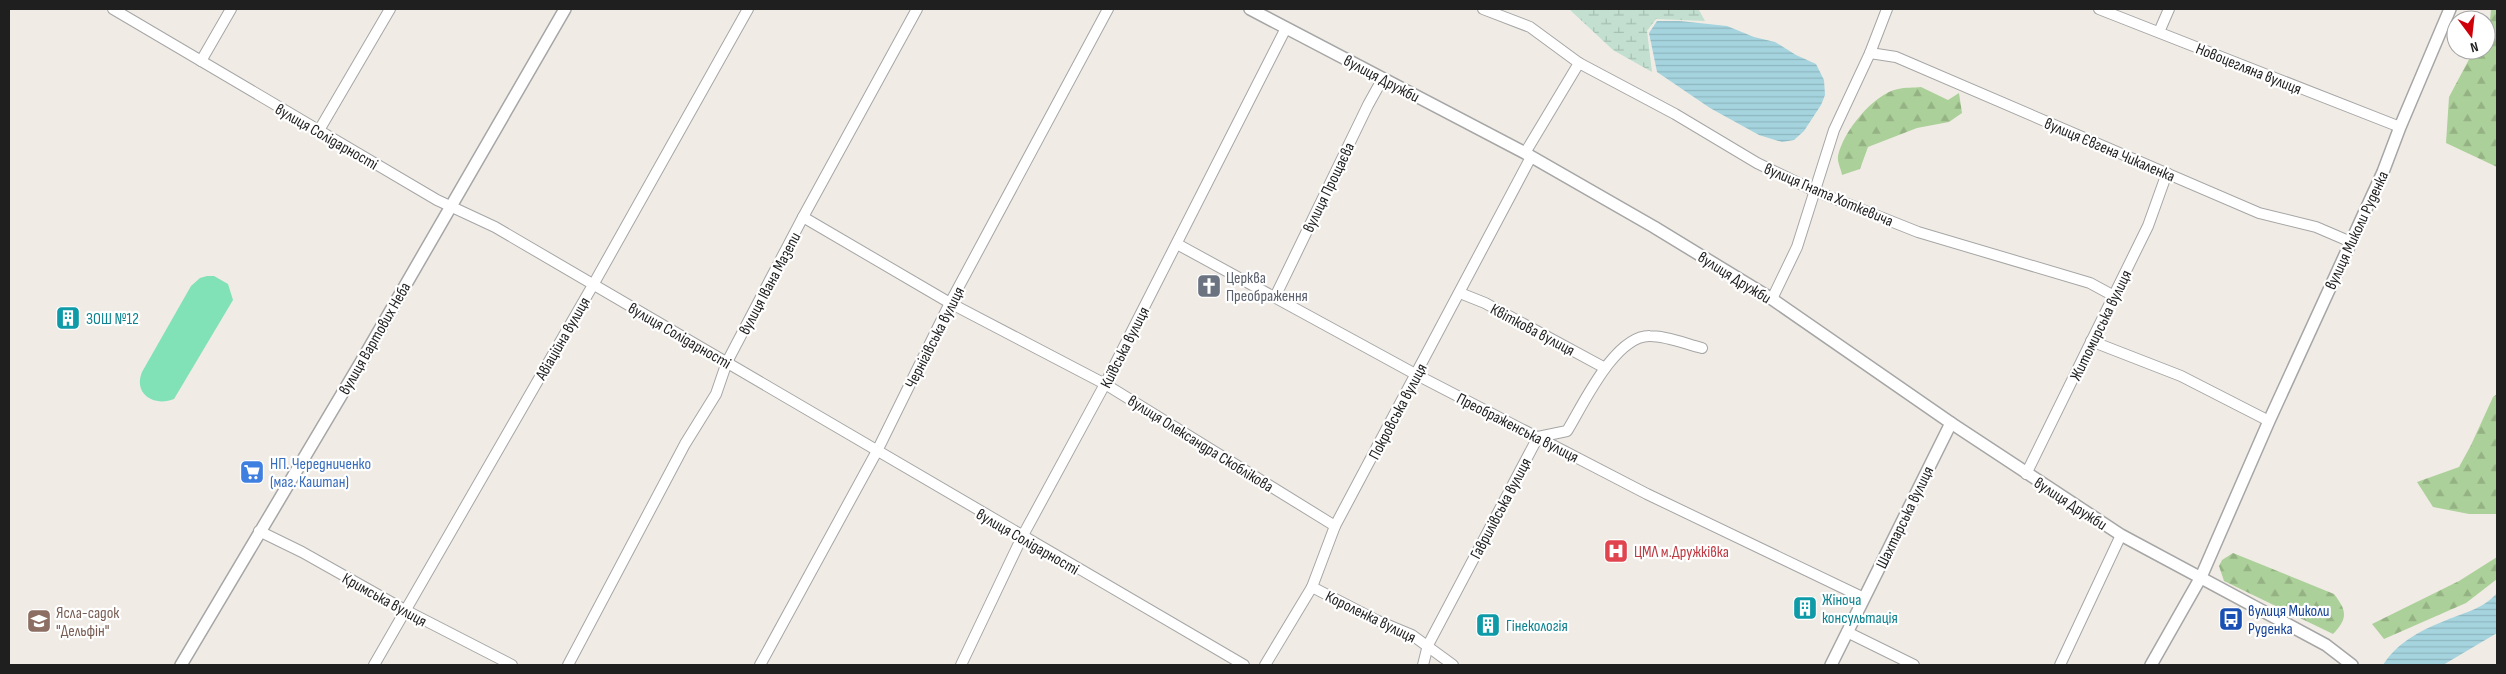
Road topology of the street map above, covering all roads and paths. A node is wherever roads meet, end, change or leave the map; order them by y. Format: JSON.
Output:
{"nodes":[{"id":1,"x":113,"y":9,"type":"edge"},
{"id":2,"x":231,"y":9,"type":"edge"},
{"id":3,"x":390,"y":9,"type":"edge"},
{"id":4,"x":565,"y":9,"type":"edge"},
{"id":5,"x":748,"y":9,"type":"edge"},
{"id":6,"x":917,"y":9,"type":"edge"},
{"id":7,"x":1108,"y":9,"type":"edge"},
{"id":8,"x":1250,"y":9,"type":"edge"},
{"id":9,"x":1483,"y":9,"type":"edge"},
{"id":10,"x":1887,"y":9,"type":"edge"},
{"id":11,"x":2099,"y":9,"type":"edge"},
{"id":12,"x":2169,"y":9,"type":"edge"},
{"id":13,"x":2450,"y":9,"type":"edge"},
{"id":14,"x":1286,"y":28,"type":"junction"},
{"id":15,"x":2159,"y":32,"type":"junction"},
{"id":16,"x":1870,"y":53,"type":"junction"},
{"id":17,"x":201,"y":61,"type":"junction"},
{"id":18,"x":1579,"y":62,"type":"junction"},
{"id":19,"x":1383,"y":78,"type":"junction"},
{"id":20,"x":2402,"y":123,"type":"junction"},
{"id":21,"x":318,"y":132,"type":"junction"},
{"id":22,"x":1528,"y":155,"type":"junction"},
{"id":23,"x":2167,"y":173,"type":"junction"},
{"id":24,"x":1815,"y":191,"type":"junction"},
{"id":25,"x":450,"y":207,"type":"junction"},
{"id":26,"x":803,"y":217,"type":"junction"},
{"id":27,"x":2351,"y":242,"type":"junction"},
{"id":28,"x":1177,"y":244,"type":"junction"},
{"id":29,"x":593,"y":285,"type":"junction"},
{"id":30,"x":1460,"y":292,"type":"junction"},
{"id":31,"x":2114,"y":296,"type":"junction"},
{"id":32,"x":1275,"y":298,"type":"junction"},
{"id":33,"x":1772,"y":299,"type":"junction"},
{"id":34,"x":950,"y":303,"type":"junction"},
{"id":35,"x":2091,"y":341,"type":"junction"},
{"id":36,"x":1702,"y":348,"type":"dead end"},
{"id":37,"x":727,"y":362,"type":"junction"},
{"id":38,"x":1605,"y":368,"type":"junction"},
{"id":39,"x":1417,"y":375,"type":"junction"},
{"id":40,"x":1105,"y":384,"type":"junction"},
{"id":41,"x":2269,"y":421,"type":"junction"},
{"id":42,"x":1951,"y":423,"type":"junction"},
{"id":43,"x":1538,"y":437,"type":"junction"},
{"id":44,"x":877,"y":451,"type":"junction"},
{"id":45,"x":2026,"y":474,"type":"junction"},
{"id":46,"x":1335,"y":526,"type":"junction"},
{"id":47,"x":259,"y":531,"type":"junction"},
{"id":48,"x":2121,"y":536,"type":"junction"},
{"id":49,"x":1022,"y":537,"type":"junction"},
{"id":50,"x":2201,"y":577,"type":"junction"},
{"id":51,"x":1312,"y":587,"type":"junction"},
{"id":52,"x":1864,"y":598,"type":"junction"},
{"id":53,"x":404,"y":610,"type":"junction"},
{"id":54,"x":1847,"y":632,"type":"junction"},
{"id":55,"x":1428,"y":645,"type":"junction"},
{"id":56,"x":181,"y":665,"type":"edge"},
{"id":57,"x":374,"y":665,"type":"edge"},
{"id":58,"x":512,"y":665,"type":"edge"},
{"id":59,"x":568,"y":665,"type":"edge"},
{"id":60,"x":760,"y":665,"type":"edge"},
{"id":61,"x":961,"y":665,"type":"edge"},
{"id":62,"x":1244,"y":665,"type":"edge"},
{"id":63,"x":1265,"y":665,"type":"edge"},
{"id":64,"x":1423,"y":665,"type":"edge"},
{"id":65,"x":1453,"y":665,"type":"edge"},
{"id":66,"x":1831,"y":665,"type":"edge"},
{"id":67,"x":1914,"y":665,"type":"edge"},
{"id":68,"x":2060,"y":665,"type":"edge"},
{"id":69,"x":2151,"y":665,"type":"edge"},
{"id":70,"x":2352,"y":665,"type":"edge"}],
"edges":[{"from":1,"to":17,"type":"street","name":"вулиця Солідарності"},
{"from":2,"to":17,"type":"street"},
{"from":3,"to":21,"type":"street"},
{"from":4,"to":25,"type":"street","name":"вулиця Вартових Неба"},
{"from":5,"to":29,"type":"street","name":"Авіаційна вулиця"},
{"from":6,"to":26,"type":"street","name":"вулиця Івана Мазепи"},
{"from":7,"to":34,"type":"street","name":"Чернігівська вулиця"},
{"from":8,"to":14,"type":"street","name":"вулиця Дружби"},
{"from":9,"to":18,"type":"street","name":"вулиця Гната Хоткевича"},
{"from":10,"to":16,"type":"street"},
{"from":11,"to":15,"type":"street","name":"Новоцегляна вулиця"},
{"from":12,"to":15,"type":"street"},
{"from":13,"to":20,"type":"street","name":"вулиця Миколи Руденка"},
{"from":14,"to":19,"type":"street","name":"вулиця Дружби"},
{"from":14,"to":28,"type":"street","name":"Київська вулиця"},
{"from":15,"to":20,"type":"street","name":"Новоцегляна вулиця"},
{"from":16,"to":23,"type":"street","name":"вулиця Євгена Чикаленка"},
{"from":16,"to":24,"type":"street"},
{"from":17,"to":21,"type":"street","name":"вулиця Солідарності"},
{"from":18,"to":22,"type":"street","name":"Покровська вулиця"},
{"from":18,"to":24,"type":"street","name":"вулиця Гната Хоткевича"},
{"from":19,"to":22,"type":"street","name":"вулиця Дружби"},
{"from":19,"to":32,"type":"street","name":"вулиця Прощаєва"},
{"from":20,"to":27,"type":"street","name":"вулиця Миколи Руденка"},
{"from":21,"to":25,"type":"street","name":"вулиця Солідарності"},
{"from":22,"to":30,"type":"street","name":"Покровська вулиця"},
{"from":22,"to":33,"type":"street","name":"вулиця Дружби"},
{"from":23,"to":27,"type":"street","name":"вулиця Євгена Чикаленка"},
{"from":23,"to":31,"type":"street","name":"Житомирська вулиця"},
{"from":24,"to":31,"type":"street","name":"вулиця Гната Хоткевича"},
{"from":24,"to":33,"type":"street"},
{"from":25,"to":29,"type":"street","name":"вулиця Солідарності"},
{"from":25,"to":47,"type":"street","name":"вулиця Вартових Неба"},
{"from":26,"to":34,"type":"street","name":"вулиця Олександра Скоблікова"},
{"from":26,"to":37,"type":"street","name":"вулиця Івана Мазепи"},
{"from":27,"to":41,"type":"street","name":"вулиця Миколи Руденка"},
{"from":28,"to":32,"type":"street","name":"Преображенська вулиця"},
{"from":28,"to":40,"type":"street","name":"Київська вулиця"},
{"from":29,"to":37,"type":"street","name":"вулиця Солідарності"},
{"from":29,"to":53,"type":"street","name":"Авіаційна вулиця"},
{"from":30,"to":38,"type":"street","name":"Квіткова вулиця"},
{"from":30,"to":39,"type":"street","name":"Покровська вулиця"},
{"from":31,"to":35,"type":"street","name":"Житомирська вулиця"},
{"from":32,"to":39,"type":"street","name":"Преображенська вулиця"},
{"from":33,"to":42,"type":"street","name":"вулиця Дружби"},
{"from":34,"to":40,"type":"street","name":"вулиця Олександра Скоблікова"},
{"from":34,"to":44,"type":"street","name":"Чернігівська вулиця"},
{"from":35,"to":41,"type":"street"},
{"from":35,"to":45,"type":"street","name":"Житомирська вулиця"},
{"from":36,"to":38,"type":"street"},
{"from":37,"to":44,"type":"street","name":"вулиця Солідарності"},
{"from":37,"to":59,"type":"street","name":"вулиця Івана Мазепи"},
{"from":38,"to":43,"type":"street"},
{"from":39,"to":43,"type":"street","name":"Преображенська вулиця"},
{"from":39,"to":46,"type":"street","name":"Покровська вулиця"},
{"from":40,"to":46,"type":"street","name":"вулиця Олександра Скоблікова"},
{"from":40,"to":49,"type":"street","name":"Київська вулиця"},
{"from":41,"to":50,"type":"street","name":"вулиця Миколи Руденка"},
{"from":42,"to":45,"type":"street","name":"вулиця Дружби"},
{"from":42,"to":52,"type":"street","name":"Шахтарська вулиця"},
{"from":43,"to":52,"type":"street","name":"Преображенська вулиця"},
{"from":43,"to":55,"type":"street","name":"Гаврилівська вулиця"},
{"from":44,"to":49,"type":"street","name":"вулиця Солідарності"},
{"from":44,"to":60,"type":"street","name":"Чернігівська вулиця"},
{"from":45,"to":48,"type":"street","name":"вулиця Дружби"},
{"from":46,"to":51,"type":"street","name":"Покровська вулиця"},
{"from":47,"to":53,"type":"street","name":"Кримська вулиця"},
{"from":47,"to":56,"type":"street","name":"вулиця Вартових Неба"},
{"from":48,"to":50,"type":"street","name":"вулиця Дружби"},
{"from":48,"to":68,"type":"street"},
{"from":49,"to":61,"type":"street","name":"Київська вулиця"},
{"from":49,"to":62,"type":"street","name":"вулиця Солідарності"},
{"from":50,"to":69,"type":"street","name":"вулиця Миколи Руденка"},
{"from":50,"to":70,"type":"street","name":"вулиця Дружби"},
{"from":51,"to":55,"type":"street","name":"Короленка вулиця"},
{"from":51,"to":63,"type":"street","name":"Покровська вулиця"},
{"from":52,"to":54,"type":"street","name":"Шахтарська вулиця"},
{"from":53,"to":57,"type":"street","name":"Авіаційна вулиця"},
{"from":53,"to":58,"type":"street","name":"Кримська вулиця"},
{"from":54,"to":66,"type":"street","name":"Шахтарська вулиця"},
{"from":54,"to":67,"type":"street"},
{"from":55,"to":64,"type":"street","name":"Гаврилівська вулиця"},
{"from":55,"to":65,"type":"street","name":"Короленка вулиця"}]}
